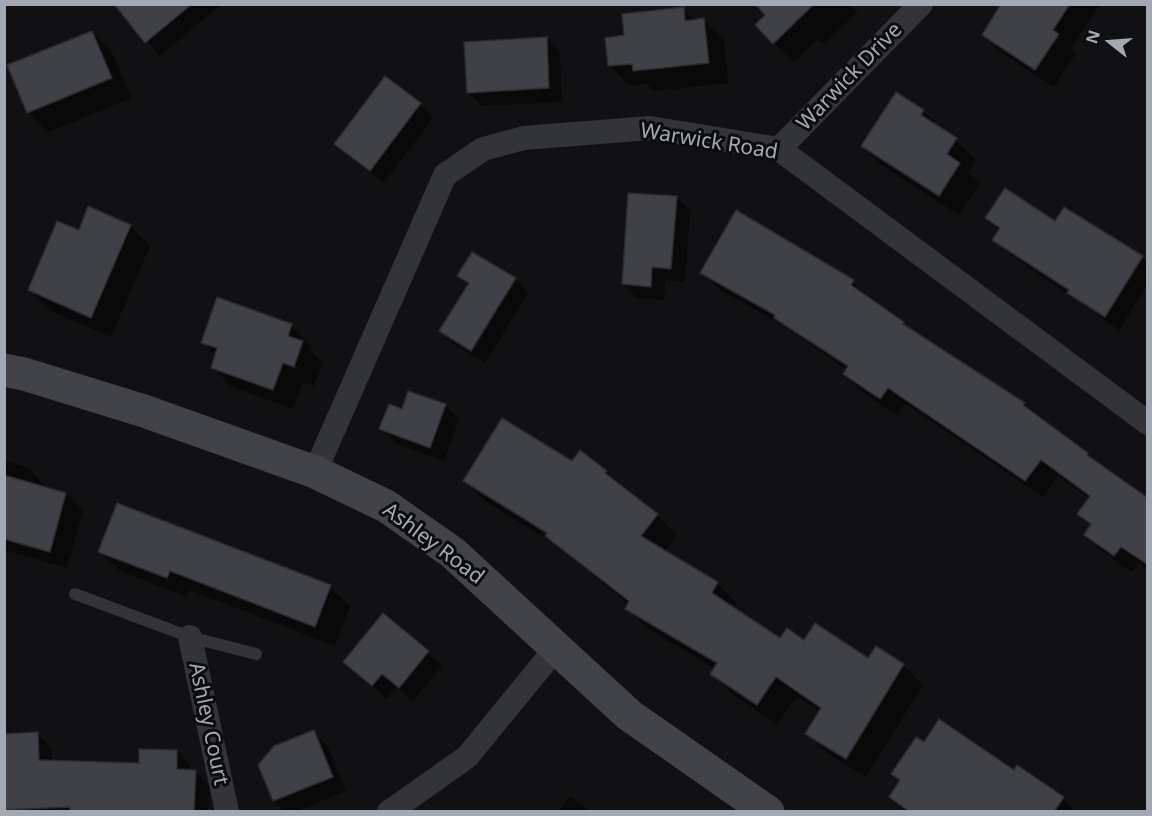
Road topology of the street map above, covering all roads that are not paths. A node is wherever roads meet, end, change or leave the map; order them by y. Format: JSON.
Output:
{"nodes":[{"id":1,"x":921,"y":4,"type":"edge"},
{"id":2,"x":779,"y":149,"type":"junction"},
{"id":3,"x":4,"y":370,"type":"edge"},
{"id":4,"x":1145,"y":416,"type":"edge"},
{"id":5,"x":315,"y":472,"type":"junction"},
{"id":6,"x":75,"y":594,"type":"dead end"},
{"id":7,"x":190,"y":637,"type":"junction"},
{"id":8,"x":557,"y":647,"type":"junction"},
{"id":9,"x":255,"y":654,"type":"dead end"},
{"id":10,"x":227,"y":812,"type":"edge"},
{"id":11,"x":389,"y":812,"type":"edge"},
{"id":12,"x":768,"y":812,"type":"edge"}],
"edges":[{"from":1,"to":2,"type":"street","name":"Warwick Drive"},
{"from":2,"to":4,"type":"street","name":"Warwick Road"},
{"from":2,"to":5,"type":"street","name":"Warwick Road"},
{"from":3,"to":5,"type":"main road","name":"Ashley Road"},
{"from":5,"to":8,"type":"main road","name":"Ashley Road"},
{"from":6,"to":7,"type":"lane"},
{"from":7,"to":9,"type":"lane"},
{"from":7,"to":10,"type":"street","name":"Ashley Court"},
{"from":8,"to":11,"type":"street"},
{"from":8,"to":12,"type":"main road","name":"Ashley Road"}]}
